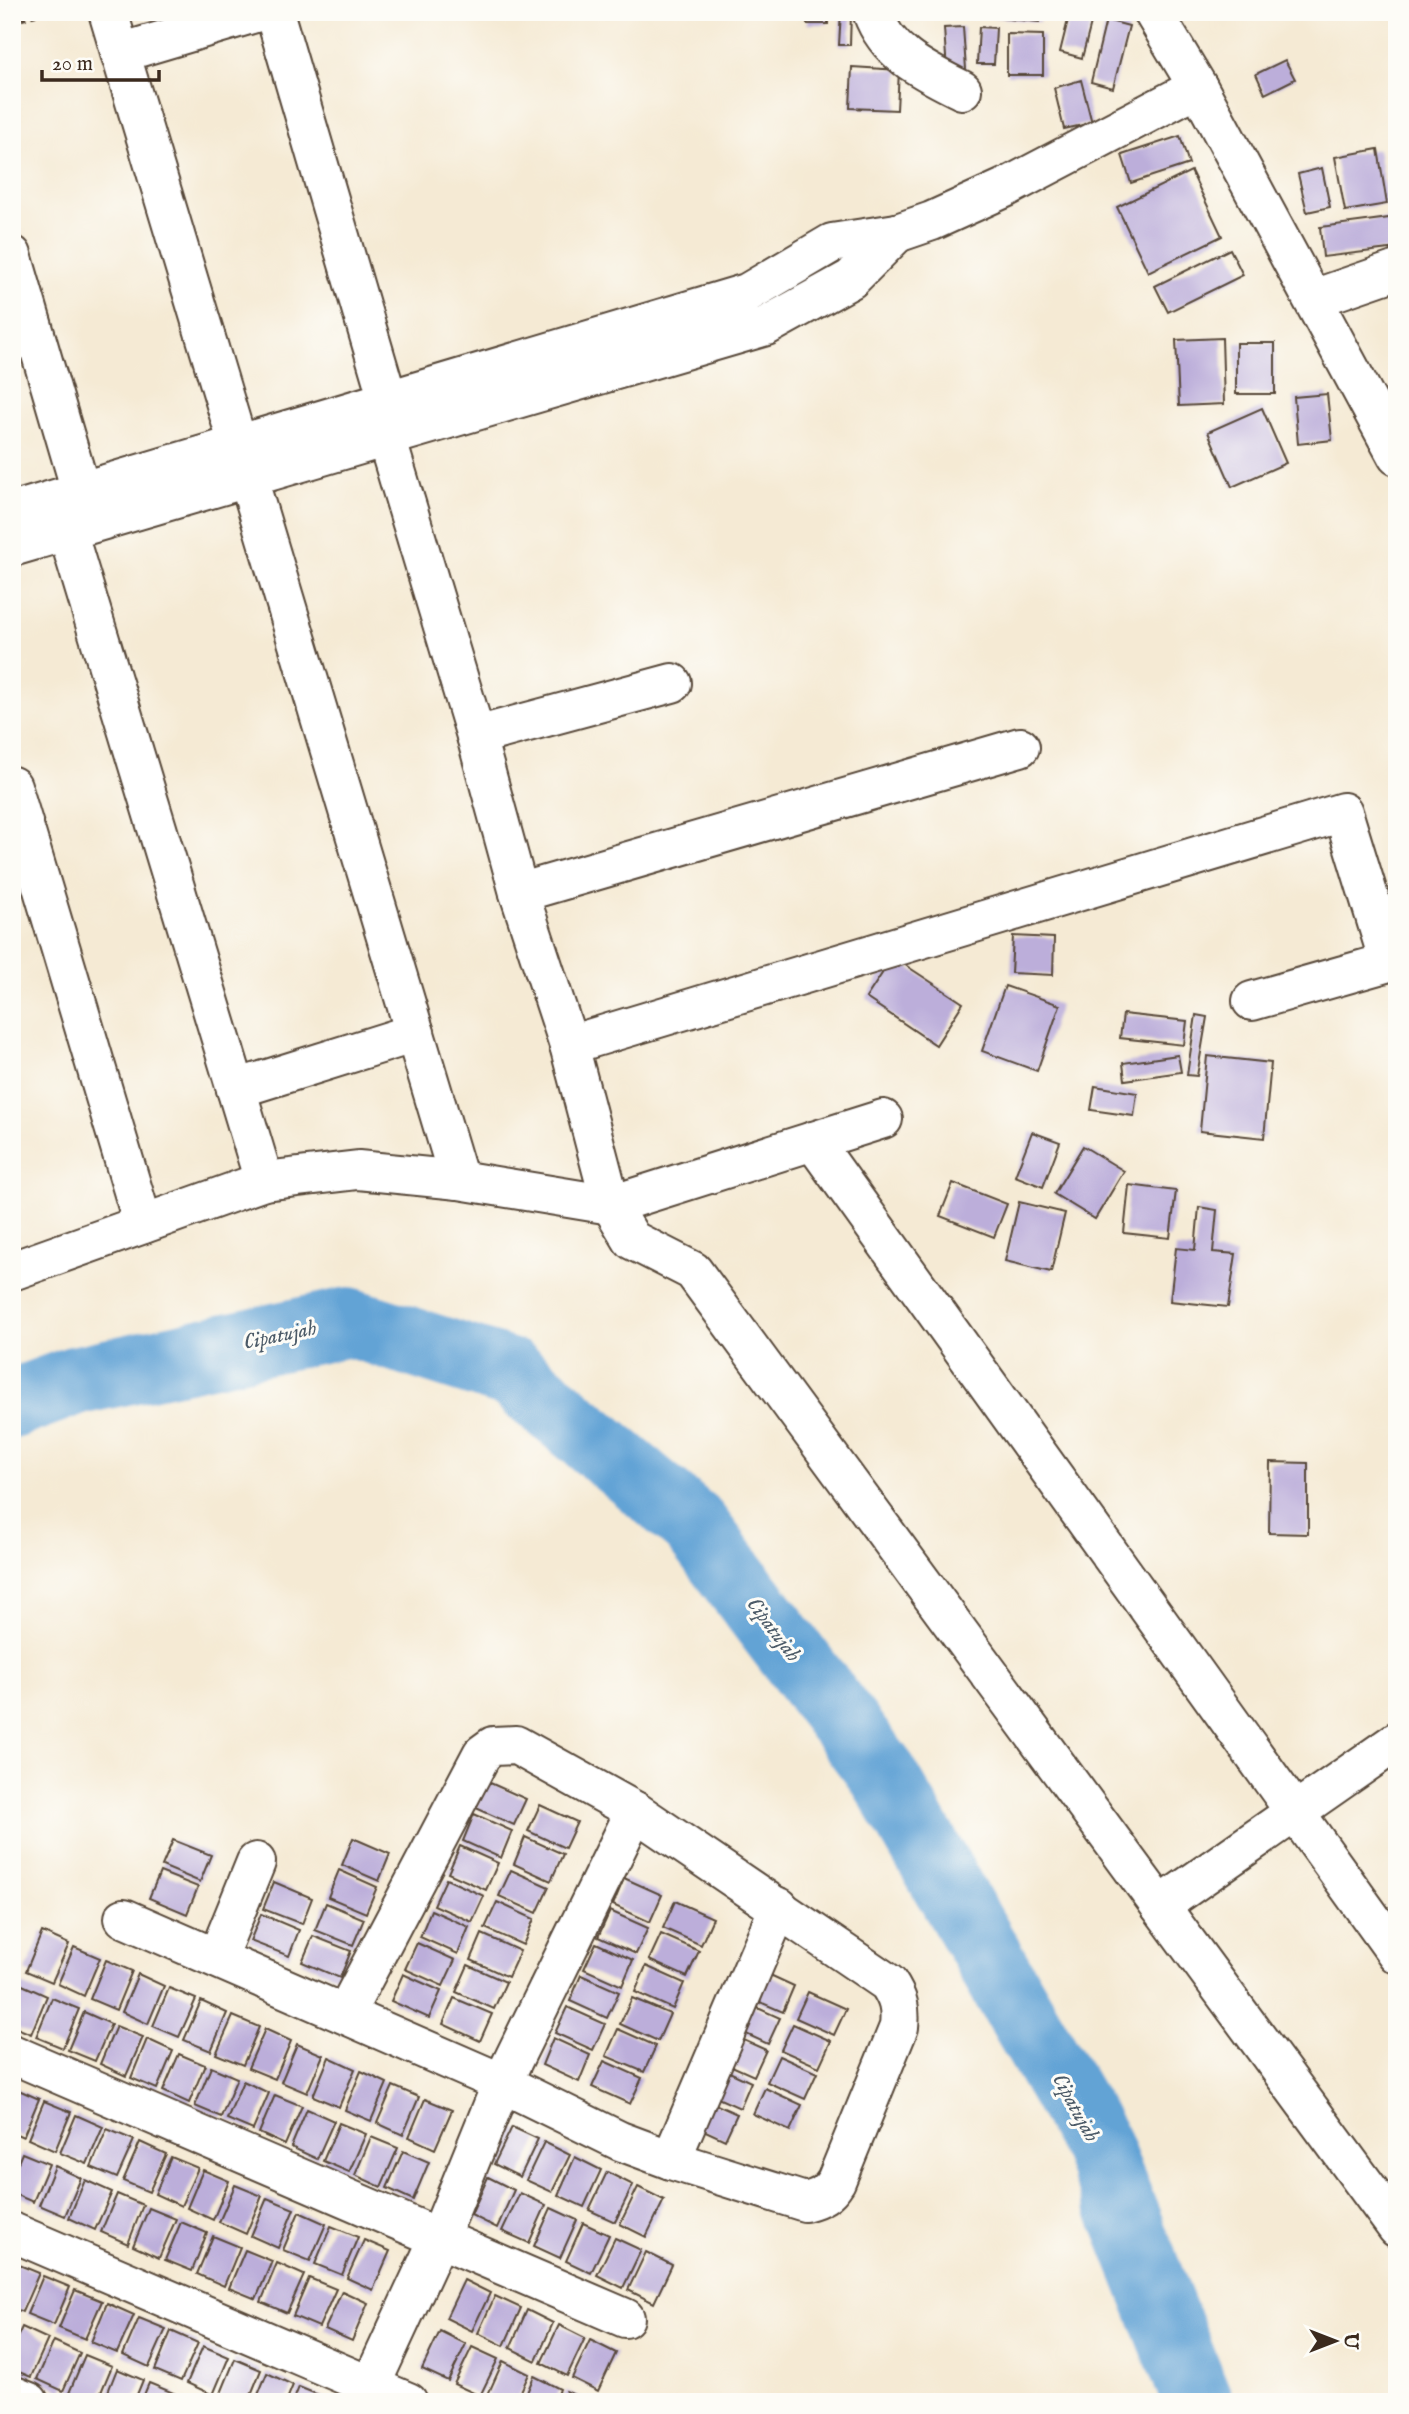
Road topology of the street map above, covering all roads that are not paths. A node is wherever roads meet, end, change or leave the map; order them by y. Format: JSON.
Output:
{"nodes":[{"id":1,"x":108,"y":12,"type":"edge"},
{"id":2,"x":258,"y":12,"type":"edge"},
{"id":3,"x":274,"y":12,"type":"edge"},
{"id":4,"x":872,"y":12,"type":"edge"},
{"id":5,"x":1153,"y":12,"type":"edge"},
{"id":6,"x":120,"y":53,"type":"junction"},
{"id":7,"x":1198,"y":87,"type":"junction"},
{"id":8,"x":962,"y":90,"type":"dead end"},
{"id":9,"x":12,"y":255,"type":"edge"},
{"id":10,"x":1397,"y":270,"type":"edge"},
{"id":11,"x":1313,"y":299,"type":"junction"},
{"id":12,"x":387,"y":418,"type":"junction"},
{"id":13,"x":1397,"y":456,"type":"edge"},
{"id":14,"x":243,"y":461,"type":"junction"},
{"id":15,"x":12,"y":512,"type":"edge"},
{"id":16,"x":80,"y":515,"type":"junction"},
{"id":17,"x":12,"y":547,"type":"edge"},
{"id":18,"x":672,"y":683,"type":"dead end"},
{"id":19,"x":476,"y":736,"type":"junction"},
{"id":20,"x":1020,"y":747,"type":"dead end"},
{"id":21,"x":12,"y":786,"type":"edge"},
{"id":22,"x":519,"y":893,"type":"junction"},
{"id":23,"x":1252,"y":1001,"type":"dead end"},
{"id":24,"x":415,"y":1033,"type":"junction"},
{"id":25,"x":569,"y":1045,"type":"junction"},
{"id":26,"x":236,"y":1089,"type":"junction"},
{"id":27,"x":883,"y":1119,"type":"dead end"},
{"id":28,"x":813,"y":1141,"type":"junction"},
{"id":29,"x":459,"y":1180,"type":"junction"},
{"id":30,"x":264,"y":1181,"type":"junction"},
{"id":31,"x":611,"y":1205,"type":"junction"},
{"id":32,"x":143,"y":1224,"type":"junction"},
{"id":33,"x":12,"y":1271,"type":"edge"},
{"id":34,"x":1397,"y":1741,"type":"edge"},
{"id":35,"x":635,"y":1811,"type":"junction"},
{"id":36,"x":1295,"y":1812,"type":"junction"},
{"id":37,"x":256,"y":1862,"type":"dead end"},
{"id":38,"x":1160,"y":1906,"type":"junction"},
{"id":39,"x":779,"y":1907,"type":"junction"},
{"id":40,"x":124,"y":1918,"type":"dead end"},
{"id":41,"x":1397,"y":1954,"type":"edge"},
{"id":42,"x":217,"y":1958,"type":"junction"},
{"id":43,"x":345,"y":2014,"type":"junction"},
{"id":44,"x":12,"y":2054,"type":"edge"},
{"id":45,"x":502,"y":2083,"type":"junction"},
{"id":46,"x":671,"y":2160,"type":"junction"},
{"id":47,"x":1397,"y":2228,"type":"edge"},
{"id":48,"x":12,"y":2232,"type":"edge"},
{"id":49,"x":439,"y":2238,"type":"junction"},
{"id":50,"x":625,"y":2318,"type":"dead end"},
{"id":51,"x":366,"y":2394,"type":"edge"},
{"id":52,"x":12,"y":2395,"type":"edge"},
{"id":53,"x":29,"y":2402,"type":"edge"},
{"id":54,"x":408,"y":2402,"type":"edge"}],
"edges":[{"from":1,"to":6,"type":"street"},
{"from":2,"to":6,"type":"street"},
{"from":3,"to":12,"type":"street"},
{"from":4,"to":8,"type":"street"},
{"from":5,"to":7,"type":"street"},
{"from":6,"to":14,"type":"street"},
{"from":7,"to":11,"type":"street"},
{"from":7,"to":12,"type":"street"},
{"from":9,"to":16,"type":"street"},
{"from":10,"to":11,"type":"street"},
{"from":11,"to":13,"type":"street"},
{"from":12,"to":14,"type":"street"},
{"from":12,"to":19,"type":"street"},
{"from":14,"to":16,"type":"street"},
{"from":14,"to":24,"type":"street"},
{"from":15,"to":16,"type":"street"},
{"from":16,"to":17,"type":"street"},
{"from":16,"to":26,"type":"street"},
{"from":18,"to":19,"type":"street"},
{"from":19,"to":22,"type":"street"},
{"from":20,"to":22,"type":"street"},
{"from":21,"to":32,"type":"street"},
{"from":22,"to":25,"type":"street"},
{"from":23,"to":25,"type":"street"},
{"from":24,"to":26,"type":"street"},
{"from":24,"to":29,"type":"street"},
{"from":25,"to":31,"type":"street"},
{"from":26,"to":30,"type":"street"},
{"from":27,"to":28,"type":"street"},
{"from":28,"to":31,"type":"street"},
{"from":28,"to":36,"type":"street"},
{"from":29,"to":30,"type":"street"},
{"from":29,"to":31,"type":"street"},
{"from":30,"to":32,"type":"street"},
{"from":31,"to":38,"type":"street"},
{"from":32,"to":33,"type":"street"},
{"from":34,"to":36,"type":"street"},
{"from":35,"to":39,"type":"street"},
{"from":35,"to":43,"type":"street"},
{"from":35,"to":45,"type":"street"},
{"from":36,"to":38,"type":"street"},
{"from":36,"to":41,"type":"street"},
{"from":37,"to":42,"type":"street"},
{"from":38,"to":47,"type":"street"},
{"from":39,"to":46,"type":"street"},
{"from":39,"to":46,"type":"street"},
{"from":40,"to":42,"type":"street"},
{"from":42,"to":43,"type":"street"},
{"from":43,"to":45,"type":"street"},
{"from":44,"to":49,"type":"street"},
{"from":45,"to":46,"type":"street"},
{"from":45,"to":49,"type":"street"},
{"from":48,"to":51,"type":"street"},
{"from":49,"to":50,"type":"street"},
{"from":49,"to":51,"type":"street"},
{"from":51,"to":54,"type":"street"},
{"from":52,"to":53,"type":"street"}]}
